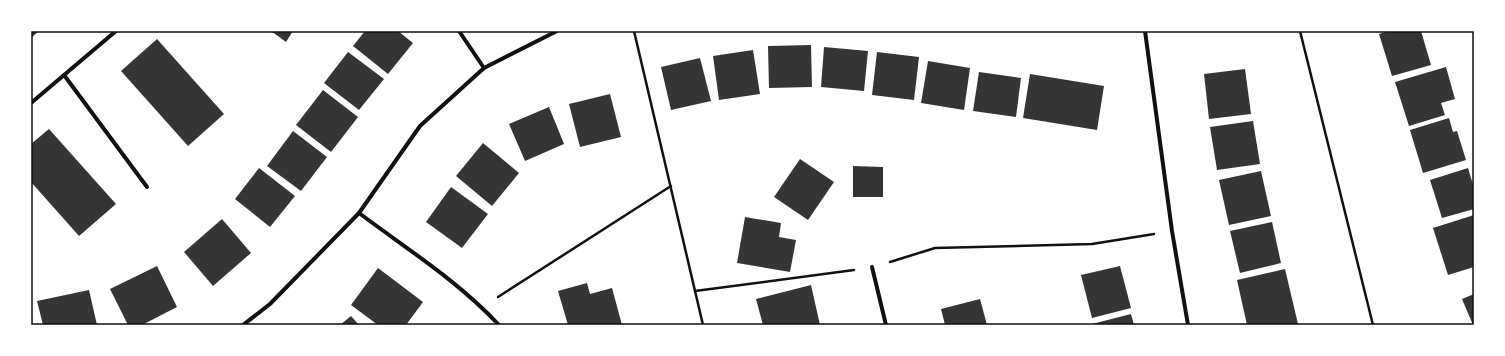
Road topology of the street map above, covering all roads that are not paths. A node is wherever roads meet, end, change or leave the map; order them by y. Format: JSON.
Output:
{"nodes":[{"id":1,"x":116,"y":31,"type":"edge"},
{"id":2,"x":459,"y":31,"type":"edge"},
{"id":3,"x":557,"y":31,"type":"edge"},
{"id":4,"x":1145,"y":31,"type":"edge"},
{"id":5,"x":484,"y":68,"type":"junction"},
{"id":6,"x":64,"y":75,"type":"junction"},
{"id":7,"x":31,"y":103,"type":"edge"},
{"id":8,"x":148,"y":187,"type":"dead end"},
{"id":9,"x":359,"y":214,"type":"junction"},
{"id":10,"x":872,"y":267,"type":"road end"},
{"id":11,"x":242,"y":325,"type":"edge"},
{"id":12,"x":499,"y":325,"type":"edge"},
{"id":13,"x":886,"y":325,"type":"edge"},
{"id":14,"x":1188,"y":325,"type":"edge"}],
"edges":[{"from":1,"to":6,"type":"street"},
{"from":2,"to":5,"type":"street"},
{"from":3,"to":5,"type":"street"},
{"from":4,"to":14,"type":"street"},
{"from":5,"to":9,"type":"street"},
{"from":6,"to":7,"type":"street"},
{"from":6,"to":8,"type":"street"},
{"from":9,"to":11,"type":"street"},
{"from":9,"to":12,"type":"street"},
{"from":10,"to":13,"type":"street"}]}
